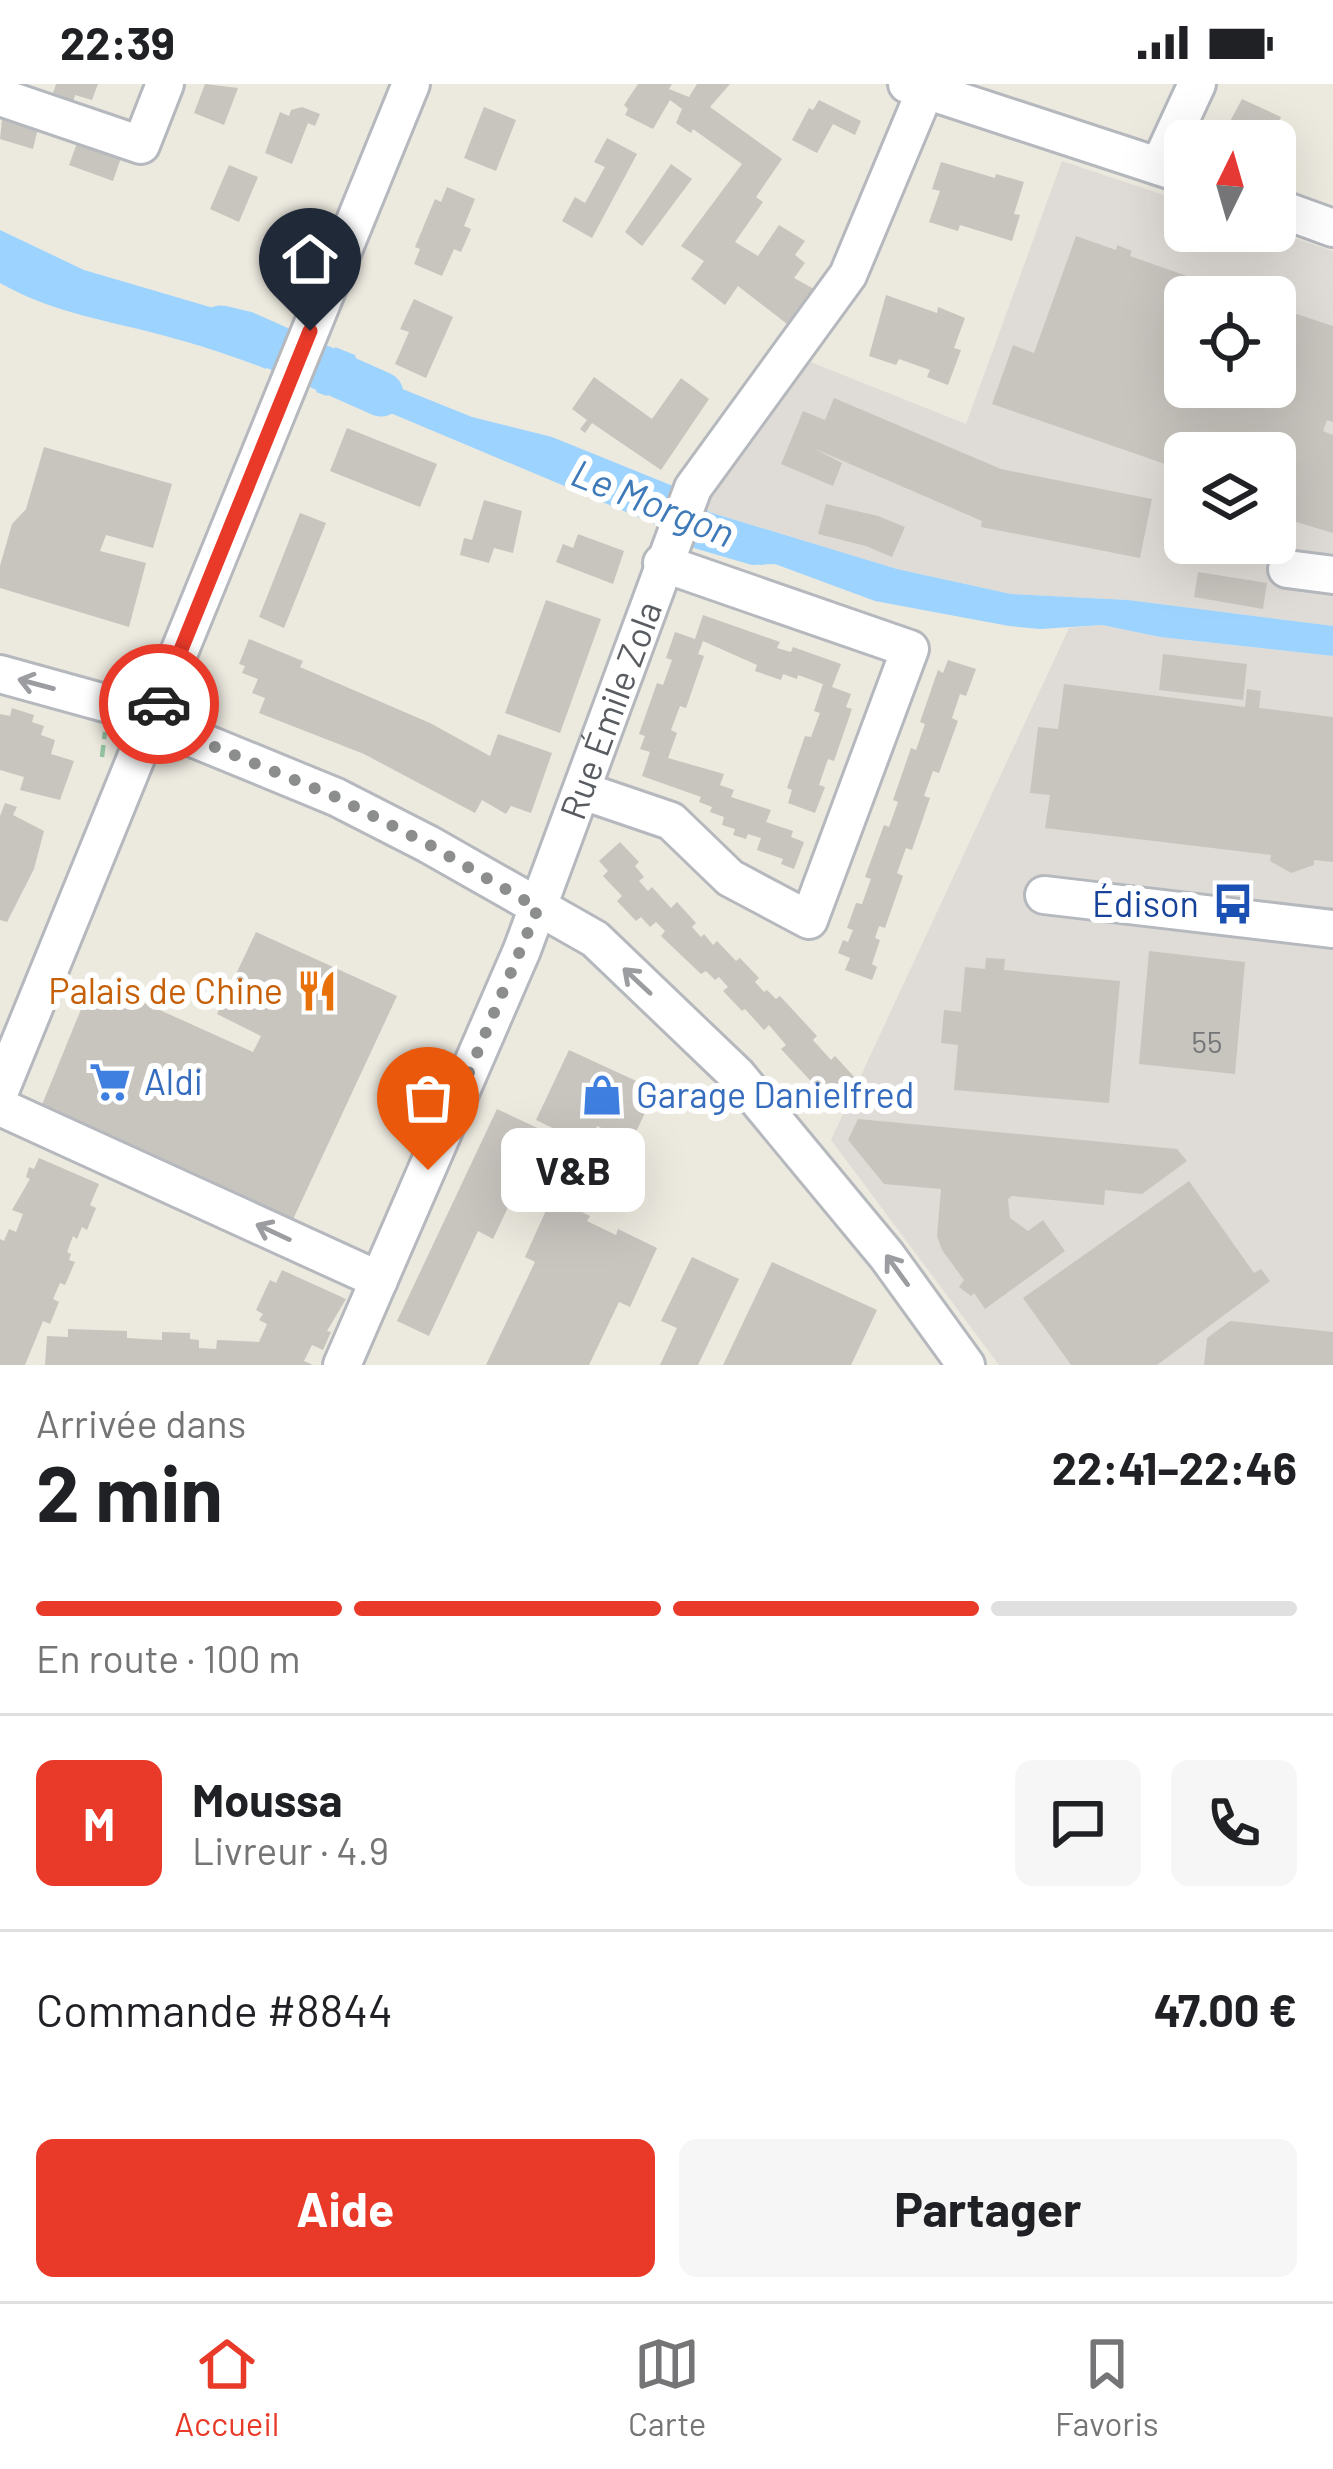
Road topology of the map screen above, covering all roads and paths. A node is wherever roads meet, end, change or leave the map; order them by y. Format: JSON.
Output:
{"nodes":[{"id":1,"x":165,"y":84,"type":"edge"},
{"id":2,"x":411,"y":84,"type":"edge"},
{"id":3,"x":1197,"y":84,"type":"edge"},
{"id":4,"x":920,"y":86,"type":"edge"},
{"id":5,"x":0,"y":97,"type":"edge"},
{"id":6,"x":1187,"y":120,"type":"edge"},
{"id":7,"x":1164,"y":167,"type":"edge"},
{"id":8,"x":1296,"y":215,"type":"edge"},
{"id":9,"x":1333,"y":228,"type":"edge"},
{"id":10,"x":664,"y":559,"type":"junction"},
{"id":11,"x":1287,"y":569,"type":"dead end"},
{"id":12,"x":1333,"y":575,"type":"edge"},
{"id":13,"x":0,"y":674,"type":"edge"},
{"id":14,"x":152,"y":721,"type":"junction"},
{"id":15,"x":583,"y":791,"type":"junction"},
{"id":16,"x":1044,"y":895,"type":"dead end"},
{"id":17,"x":538,"y":908,"type":"junction"},
{"id":18,"x":1333,"y":929,"type":"edge"},
{"id":19,"x":2,"y":1085,"type":"edge"},
{"id":20,"x":379,"y":1280,"type":"junction"},
{"id":21,"x":342,"y":1365,"type":"edge"},
{"id":22,"x":966,"y":1365,"type":"edge"}],
"edges":[{"from":1,"to":5,"type":"street"},
{"from":2,"to":14,"type":"street"},
{"from":3,"to":6,"type":"street"},
{"from":4,"to":7,"type":"street"},
{"from":4,"to":10,"type":"street","name":"Rue Émile Zola"},
{"from":8,"to":9,"type":"street"},
{"from":10,"to":15,"type":"street","name":"Rue Émile Zola"},
{"from":10,"to":15,"type":"street"},
{"from":11,"to":12,"type":"street"},
{"from":14,"to":13,"type":"street","one_way":true},
{"from":14,"to":17,"type":"street"},
{"from":14,"to":19,"type":"street"},
{"from":15,"to":17,"type":"street","name":"Rue Émile Zola"},
{"from":16,"to":18,"type":"street"},
{"from":17,"to":20,"type":"street","name":"Rue Émile Zola"},
{"from":22,"to":17,"type":"street","one_way":true},
{"from":20,"to":19,"type":"street","one_way":true},
{"from":20,"to":21,"type":"street","name":"Rue Émile Zola"}]}
